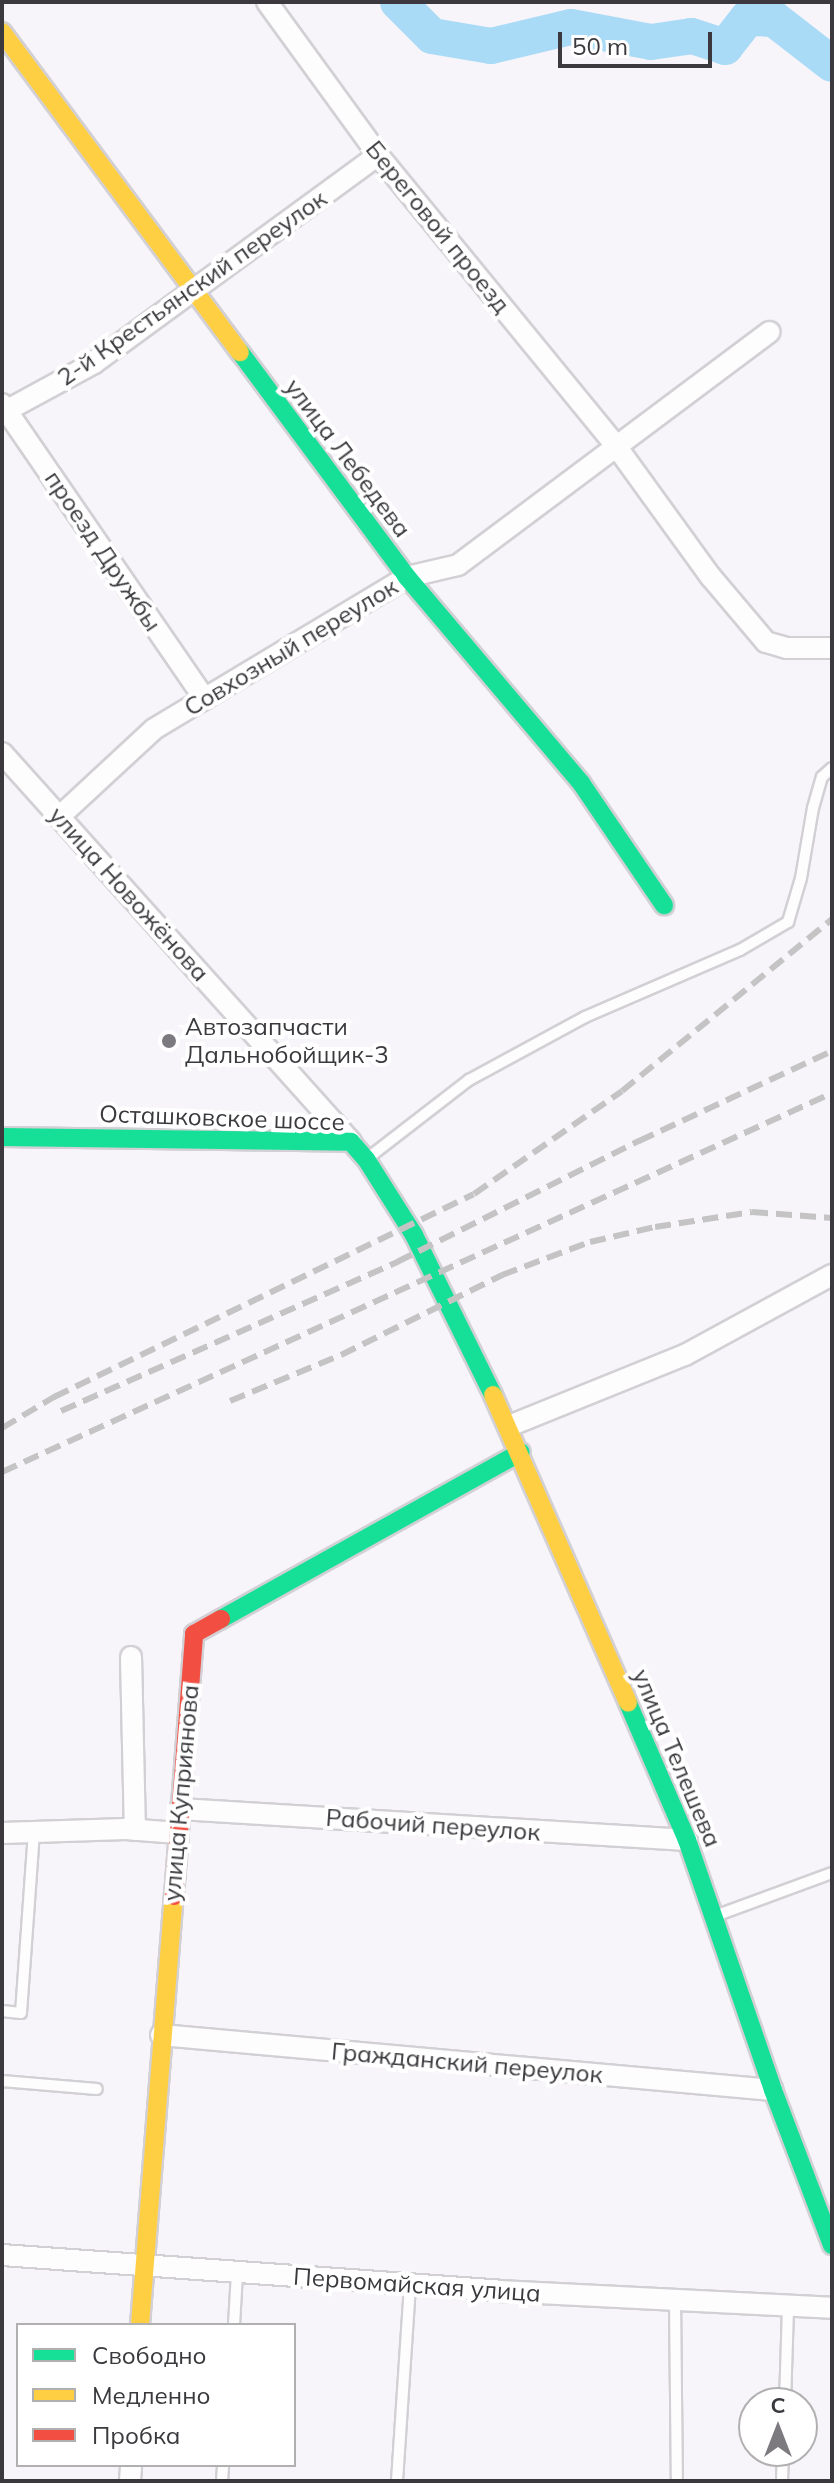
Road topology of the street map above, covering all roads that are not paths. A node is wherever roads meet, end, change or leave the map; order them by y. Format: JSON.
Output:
{"nodes":[{"id":1,"x":267,"y":2,"type":"edge"},
{"id":2,"x":2,"y":32,"type":"edge"},
{"id":3,"x":378,"y":155,"type":"junction"},
{"id":4,"x":193,"y":289,"type":"junction"},
{"id":5,"x":769,"y":332,"type":"dead end"},
{"id":6,"x":4,"y":410,"type":"edge"},
{"id":7,"x":616,"y":446,"type":"junction"},
{"id":8,"x":407,"y":577,"type":"junction"},
{"id":9,"x":832,"y":648,"type":"edge"},
{"id":10,"x":205,"y":699,"type":"junction"},
{"id":11,"x":2,"y":753,"type":"edge"},
{"id":12,"x":832,"y":768,"type":"edge"},
{"id":13,"x":59,"y":817,"type":"junction"},
{"id":14,"x":664,"y":905,"type":"dead end"},
{"id":15,"x":2,"y":1137,"type":"edge"},
{"id":16,"x":351,"y":1142,"type":"junction"},
{"id":17,"x":366,"y":1159,"type":"junction"},
{"id":18,"x":832,"y":1275,"type":"edge"},
{"id":19,"x":449,"y":1302,"type":"joint"},
{"id":20,"x":509,"y":1426,"type":"junction"},
{"id":21,"x":521,"y":1452,"type":"junction"},
{"id":22,"x":131,"y":1657,"type":"dead end"},
{"id":23,"x":180,"y":1809,"type":"junction"},
{"id":24,"x":135,"y":1830,"type":"junction"},
{"id":25,"x":34,"y":1832,"type":"junction"},
{"id":26,"x":2,"y":1833,"type":"edge"},
{"id":27,"x":178,"y":1833,"type":"junction"},
{"id":28,"x":687,"y":1840,"type":"junction"},
{"id":29,"x":832,"y":1873,"type":"edge"},
{"id":30,"x":715,"y":1916,"type":"junction"},
{"id":31,"x":2,"y":2011,"type":"edge"},
{"id":32,"x":161,"y":2035,"type":"junction"},
{"id":33,"x":2,"y":2081,"type":"edge"},
{"id":34,"x":97,"y":2089,"type":"dead end"},
{"id":35,"x":773,"y":2090,"type":"junction"},
{"id":36,"x":832,"y":2245,"type":"edge"},
{"id":37,"x":2,"y":2255,"type":"edge"},
{"id":38,"x":144,"y":2266,"type":"junction"},
{"id":39,"x":237,"y":2273,"type":"junction"},
{"id":40,"x":410,"y":2285,"type":"junction"},
{"id":41,"x":675,"y":2300,"type":"junction"},
{"id":42,"x":788,"y":2306,"type":"junction"},
{"id":43,"x":832,"y":2308,"type":"edge"},
{"id":44,"x":140,"y":2323,"type":"edge"},
{"id":45,"x":234,"y":2323,"type":"edge"},
{"id":46,"x":785,"y":2387,"type":"edge"},
{"id":47,"x":397,"y":2481,"type":"edge"},
{"id":48,"x":677,"y":2481,"type":"edge"}],
"edges":[{"from":1,"to":3,"type":"street","name":"Береговой проезд"},
{"from":2,"to":4,"type":"street","name":"улица Лебедева"},
{"from":3,"to":4,"type":"street","name":"2-й Крестьянский переулок"},
{"from":3,"to":7,"type":"street","name":"Береговой проезд"},
{"from":4,"to":6,"type":"street","name":"2-й Крестьянский переулок"},
{"from":4,"to":8,"type":"street","name":"улица Лебедева"},
{"from":5,"to":7,"type":"street","name":"Совхозный переулок"},
{"from":6,"to":10,"type":"street","name":"проезд Дружбы"},
{"from":7,"to":8,"type":"street","name":"Совхозный переулок"},
{"from":7,"to":9,"type":"street","name":"Береговой проезд"},
{"from":8,"to":10,"type":"street","name":"Совхозный переулок"},
{"from":8,"to":14,"type":"street","name":"улица Лебедева"},
{"from":10,"to":13,"type":"street","name":"Совхозный переулок"},
{"from":11,"to":13,"type":"street","name":"улица Новожёнова"},
{"from":12,"to":17,"type":"lane"},
{"from":13,"to":16,"type":"street","name":"улица Новожёнова"},
{"from":15,"to":16,"type":"street","name":"Осташковское шоссе"},
{"from":16,"to":17,"type":"street","name":"Осташковское шоссе"},
{"from":17,"to":19,"type":"street","name":"Осташковское шоссе"},
{"from":18,"to":20,"type":"street"},
{"from":19,"to":20,"type":"street","name":"улица Телешева"},
{"from":20,"to":21,"type":"street","name":"улица Телешева"},
{"from":21,"to":23,"type":"street","name":"улица Куприянова"},
{"from":21,"to":28,"type":"street","name":"улица Телешева"},
{"from":22,"to":24,"type":"street"},
{"from":23,"to":27,"type":"street","name":"улица Куприянова"},
{"from":23,"to":28,"type":"street","name":"Рабочий переулок"},
{"from":24,"to":25,"type":"street"},
{"from":24,"to":27,"type":"street"},
{"from":25,"to":26,"type":"street"},
{"from":25,"to":31,"type":"lane"},
{"from":27,"to":32,"type":"street","name":"улица Куприянова"},
{"from":28,"to":30,"type":"street","name":"улица Телешева"},
{"from":29,"to":30,"type":"lane"},
{"from":30,"to":35,"type":"street","name":"улица Телешева"},
{"from":32,"to":35,"type":"street","name":"Гражданский переулок"},
{"from":32,"to":38,"type":"street","name":"улица Куприянова"},
{"from":33,"to":34,"type":"lane"},
{"from":35,"to":36,"type":"street","name":"улица Телешева"},
{"from":37,"to":38,"type":"street","name":"Первомайская улица"},
{"from":38,"to":39,"type":"street","name":"Первомайская улица"},
{"from":38,"to":44,"type":"street","name":"улица Куприянова"},
{"from":39,"to":40,"type":"street","name":"Первомайская улица"},
{"from":39,"to":45,"type":"lane"},
{"from":40,"to":41,"type":"street","name":"Первомайская улица"},
{"from":40,"to":47,"type":"lane"},
{"from":41,"to":42,"type":"street","name":"Первомайская улица"},
{"from":41,"to":48,"type":"lane"},
{"from":42,"to":43,"type":"street","name":"Первомайская улица"},
{"from":42,"to":46,"type":"lane"}]}
